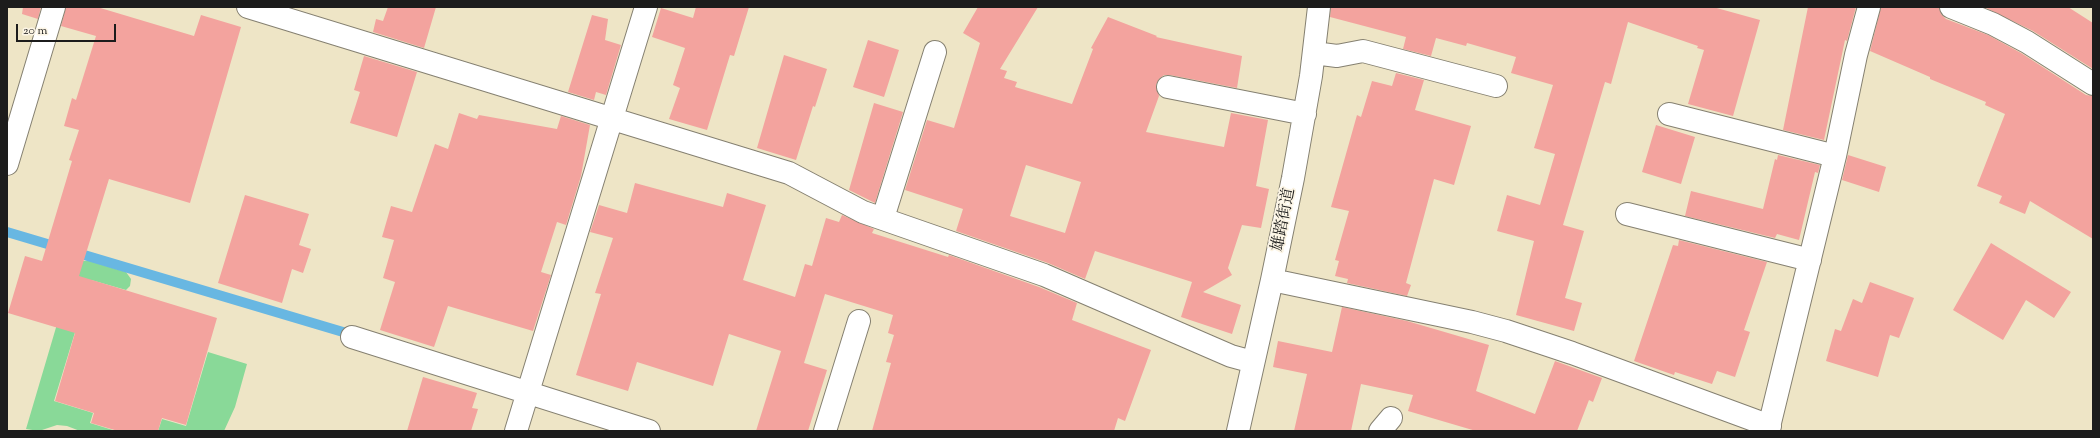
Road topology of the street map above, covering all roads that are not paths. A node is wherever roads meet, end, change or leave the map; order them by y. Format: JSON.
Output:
{"nodes":[{"id":1,"x":54,"y":7,"type":"edge"},
{"id":2,"x":248,"y":7,"type":"edge"},
{"id":3,"x":646,"y":7,"type":"edge"},
{"id":4,"x":1319,"y":7,"type":"edge"},
{"id":5,"x":1869,"y":7,"type":"edge"},
{"id":6,"x":1951,"y":7,"type":"edge"},
{"id":7,"x":935,"y":52,"type":"dead end"},
{"id":8,"x":1314,"y":53,"type":"junction"},
{"id":9,"x":2093,"y":84,"type":"edge"},
{"id":10,"x":1496,"y":86,"type":"dead end"},
{"id":11,"x":1168,"y":88,"type":"dead end"},
{"id":12,"x":1304,"y":114,"type":"junction"},
{"id":13,"x":1669,"y":114,"type":"dead end"},
{"id":14,"x":612,"y":119,"type":"junction"},
{"id":15,"x":1835,"y":156,"type":"junction"},
{"id":16,"x":7,"y":164,"type":"edge"},
{"id":17,"x":1627,"y":214,"type":"dead end"},
{"id":18,"x":883,"y":218,"type":"junction"},
{"id":19,"x":1810,"y":260,"type":"junction"},
{"id":20,"x":1272,"y":280,"type":"junction"},
{"id":21,"x":859,"y":321,"type":"dead end"},
{"id":22,"x":352,"y":337,"type":"dead end"},
{"id":23,"x":1253,"y":362,"type":"junction"},
{"id":24,"x":528,"y":392,"type":"junction"},
{"id":25,"x":1769,"y":428,"type":"edge"},
{"id":26,"x":516,"y":431,"type":"edge"},
{"id":27,"x":649,"y":431,"type":"edge"},
{"id":28,"x":825,"y":431,"type":"edge"},
{"id":29,"x":1238,"y":431,"type":"edge"}],
"edges":[{"from":1,"to":16,"type":"street"},
{"from":2,"to":14,"type":"street"},
{"from":3,"to":14,"type":"street"},
{"from":4,"to":8,"type":"street","name":"雄踏街道"},
{"from":5,"to":15,"type":"street"},
{"from":6,"to":9,"type":"street"},
{"from":7,"to":18,"type":"street"},
{"from":8,"to":10,"type":"street"},
{"from":8,"to":12,"type":"street","name":"雄踏街道"},
{"from":11,"to":12,"type":"street"},
{"from":12,"to":20,"type":"street","name":"雄踏街道"},
{"from":13,"to":15,"type":"street"},
{"from":14,"to":18,"type":"street"},
{"from":14,"to":24,"type":"street"},
{"from":15,"to":19,"type":"street"},
{"from":17,"to":19,"type":"street"},
{"from":18,"to":23,"type":"street"},
{"from":19,"to":25,"type":"street"},
{"from":20,"to":23,"type":"street","name":"雄踏街道"},
{"from":20,"to":25,"type":"street"},
{"from":21,"to":28,"type":"street"},
{"from":22,"to":24,"type":"street"},
{"from":23,"to":29,"type":"street","name":"雄踏街道"},
{"from":24,"to":26,"type":"street"},
{"from":24,"to":27,"type":"street"}]}
